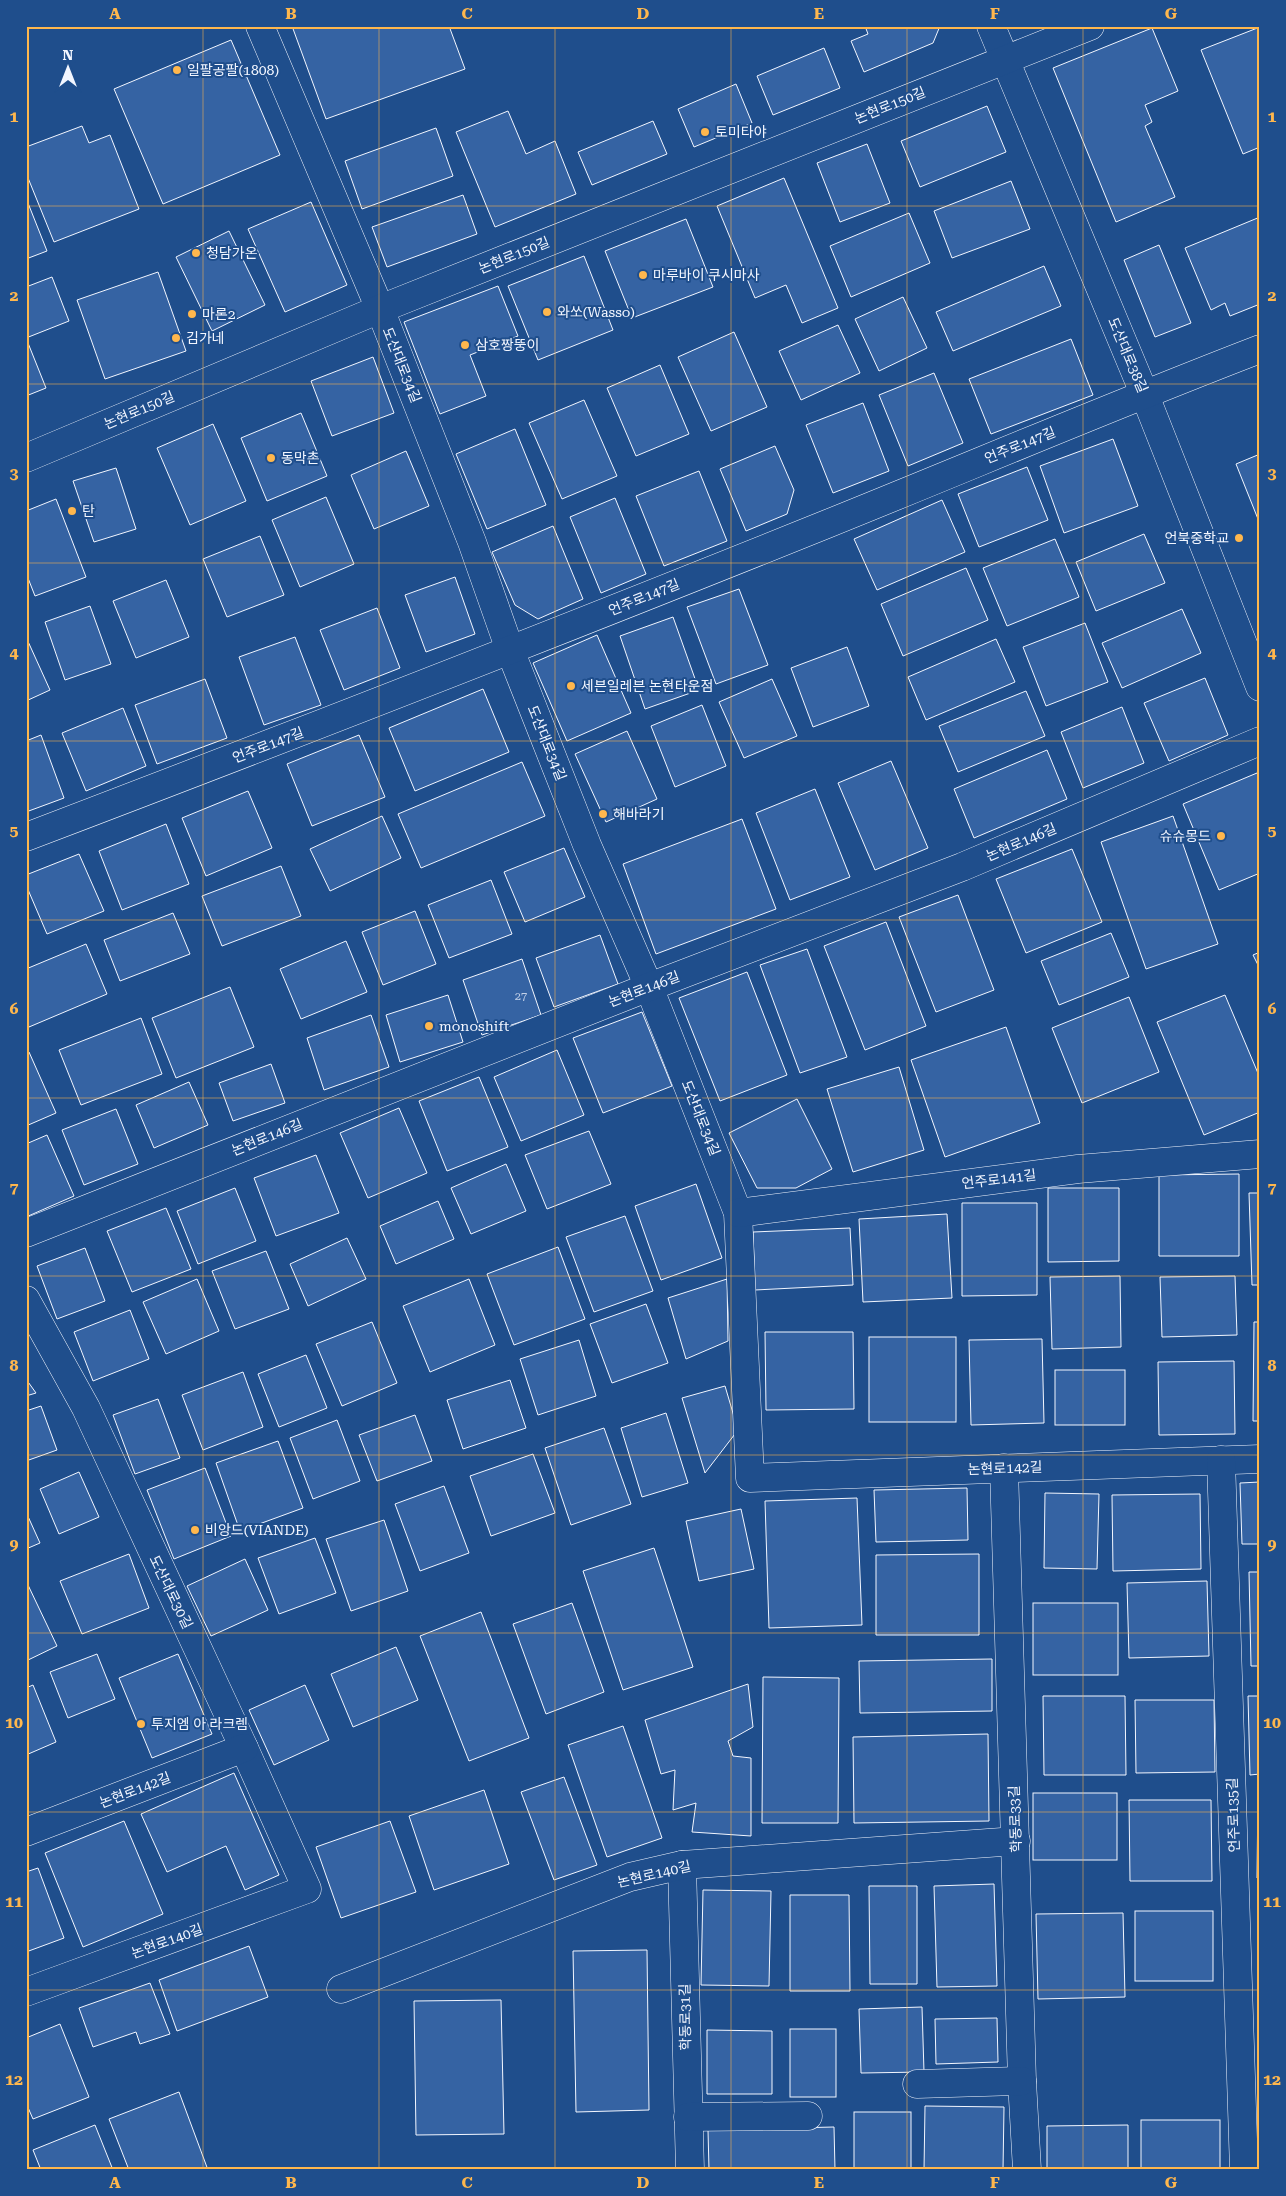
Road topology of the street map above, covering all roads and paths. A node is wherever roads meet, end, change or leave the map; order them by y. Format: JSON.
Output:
{"nodes":[{"id":1,"x":260,"y":26,"type":"edge"},
{"id":2,"x":991,"y":26,"type":"edge"},
{"id":3,"x":1090,"y":26,"type":"edge"},
{"id":4,"x":1004,"y":60,"type":"junction"},
{"id":5,"x":380,"y":309,"type":"junction"},
{"id":6,"x":1260,"y":349,"type":"edge"},
{"id":7,"x":1144,"y":393,"type":"junction"},
{"id":8,"x":26,"y":458,"type":"edge"},
{"id":9,"x":510,"y":650,"type":"junction"},
{"id":10,"x":1260,"y":687,"type":"edge"},
{"id":11,"x":1260,"y":741,"type":"edge"},
{"id":12,"x":26,"y":837,"type":"edge"},
{"id":13,"x":649,"y":987,"type":"junction"},
{"id":14,"x":1260,"y":1154,"type":"edge"},
{"id":15,"x":738,"y":1213,"type":"junction"},
{"id":16,"x":26,"y":1233,"type":"edge"},
{"id":17,"x":26,"y":1300,"type":"edge"},
{"id":18,"x":1260,"y":1459,"type":"edge"},
{"id":19,"x":1221,"y":1460,"type":"junction"},
{"id":20,"x":1004,"y":1468,"type":"junction"},
{"id":21,"x":750,"y":1478,"type":"joint"},
{"id":22,"x":244,"y":1748,"type":"junction"},
{"id":23,"x":26,"y":1832,"type":"edge"},
{"id":24,"x":1016,"y":1841,"type":"junction"},
{"id":25,"x":682,"y":1865,"type":"junction"},
{"id":26,"x":308,"y":1889,"type":"joint"},
{"id":27,"x":341,"y":1989,"type":"dead end"},
{"id":28,"x":26,"y":1992,"type":"edge"},
{"id":29,"x":1022,"y":2081,"type":"junction"},
{"id":30,"x":917,"y":2084,"type":"dead end"},
{"id":31,"x":808,"y":2116,"type":"dead end"},
{"id":32,"x":688,"y":2117,"type":"junction"},
{"id":33,"x":690,"y":2170,"type":"edge"},
{"id":34,"x":1027,"y":2170,"type":"edge"},
{"id":35,"x":1244,"y":2170,"type":"edge"}],
"edges":[{"from":1,"to":5,"type":"street","name":"도산대로34길"},
{"from":2,"to":4,"type":"street","name":"도산대로38길"},
{"from":3,"to":4,"type":"street","name":"논현로150길"},
{"from":4,"to":5,"type":"street","name":"논현로150길"},
{"from":4,"to":7,"type":"street","name":"도산대로38길"},
{"from":5,"to":8,"type":"street","name":"논현로150길"},
{"from":5,"to":9,"type":"street","name":"도산대로34길"},
{"from":6,"to":7,"type":"street","name":"언주로147길"},
{"from":7,"to":9,"type":"street","name":"언주로147길"},
{"from":7,"to":10,"type":"street","name":"도산대로38길"},
{"from":9,"to":12,"type":"street","name":"언주로147길"},
{"from":9,"to":13,"type":"street","name":"도산대로34길"},
{"from":11,"to":13,"type":"street","name":"논현로146길"},
{"from":13,"to":15,"type":"street","name":"도산대로34길"},
{"from":13,"to":16,"type":"street","name":"논현로146길"},
{"from":14,"to":15,"type":"street","name":"언주로141길"},
{"from":15,"to":21,"type":"street","name":"도산대로34길"},
{"from":17,"to":22,"type":"street","name":"도산대로30길"},
{"from":18,"to":19,"type":"street","name":"논현로142길"},
{"from":19,"to":20,"type":"street","name":"논현로142길"},
{"from":19,"to":35,"type":"street","name":"언주로135길"},
{"from":20,"to":21,"type":"street","name":"논현로142길"},
{"from":20,"to":24,"type":"street","name":"학동로33길"},
{"from":22,"to":23,"type":"street","name":"논현로142길"},
{"from":22,"to":26,"type":"street","name":"도산대로30길"},
{"from":24,"to":25,"type":"street","name":"논현로140길"},
{"from":24,"to":29,"type":"street","name":"학동로33길"},
{"from":25,"to":27,"type":"street","name":"논현로140길"},
{"from":25,"to":32,"type":"street","name":"학동로31길"},
{"from":26,"to":28,"type":"street","name":"논현로140길"},
{"from":29,"to":30,"type":"street"},
{"from":29,"to":34,"type":"street","name":"학동로33길"},
{"from":31,"to":32,"type":"street"},
{"from":32,"to":33,"type":"street","name":"학동로31길"}]}
